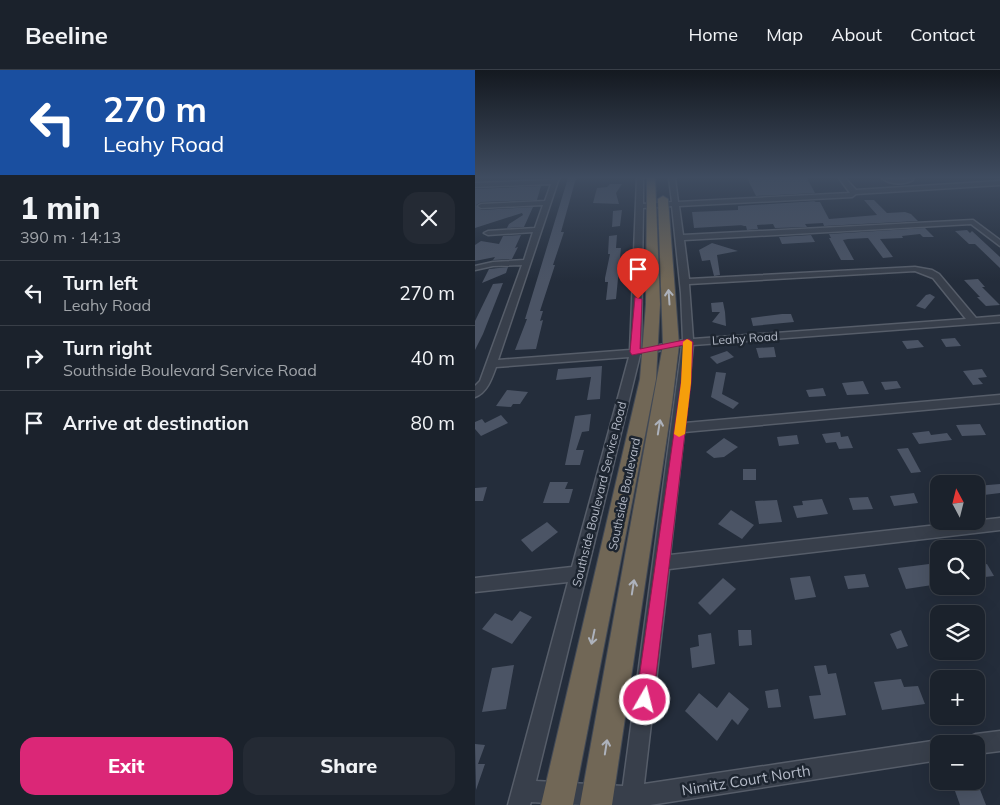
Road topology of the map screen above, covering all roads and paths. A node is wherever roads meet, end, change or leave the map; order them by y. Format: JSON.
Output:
{"nodes":[{"id":1,"x":545,"y":212,"type":"edge"},
{"id":2,"x":656,"y":212,"type":"edge"},
{"id":3,"x":657,"y":212,"type":"edge"},
{"id":4,"x":662,"y":212,"type":"edge"},
{"id":5,"x":538,"y":230,"type":"junction"},
{"id":6,"x":488,"y":233,"type":"dead end"},
{"id":7,"x":678,"y":238,"type":"junction"},
{"id":8,"x":1000,"y":244,"type":"edge"},
{"id":9,"x":527,"y":262,"type":"junction"},
{"id":10,"x":475,"y":268,"type":"edge"},
{"id":11,"x":684,"y":282,"type":"junction"},
{"id":12,"x":1000,"y":319,"type":"edge"},
{"id":13,"x":973,"y":321,"type":"junction"},
{"id":14,"x":662,"y":347,"type":"junction"},
{"id":15,"x":491,"y":364,"type":"junction"},
{"id":16,"x":475,"y":393,"type":"edge"},
{"id":17,"x":1000,"y":399,"type":"edge"},
{"id":18,"x":680,"y":428,"type":"junction"},
{"id":19,"x":1000,"y":524,"type":"edge"},
{"id":20,"x":663,"y":563,"type":"junction"},
{"id":21,"x":580,"y":572,"type":"junction"},
{"id":22,"x":475,"y":585,"type":"edge"},
{"id":23,"x":1000,"y":741,"type":"edge"},
{"id":24,"x":985,"y":743,"type":"edge"},
{"id":25,"x":930,"y":751,"type":"edge"},
{"id":26,"x":520,"y":798,"type":"edge"},
{"id":27,"x":558,"y":798,"type":"edge"},
{"id":28,"x":597,"y":800,"type":"edge"},
{"id":29,"x":631,"y":801,"type":"edge"}],
"edges":[{"from":1,"to":5,"type":"street"},
{"from":2,"to":14,"type":"street","name":"Southside Boulevard Service Road"},
{"from":14,"to":3,"type":"highway","name":"Southside Boulevard","one_way":true},
{"from":4,"to":7,"type":"street","name":"Southside Boulevard Service Road"},
{"from":5,"to":6,"type":"street"},
{"from":5,"to":9,"type":"street"},
{"from":7,"to":8,"type":"street"},
{"from":7,"to":11,"type":"street","name":"Southside Boulevard Service Road"},
{"from":9,"to":10,"type":"street"},
{"from":9,"to":15,"type":"street"},
{"from":11,"to":13,"type":"street"},
{"from":11,"to":14,"type":"street","name":"Southside Boulevard Service Road"},
{"from":12,"to":13,"type":"street","name":"Leahy Road"},
{"from":13,"to":14,"type":"street","name":"Leahy Road"},
{"from":14,"to":15,"type":"street","name":"Leahy Road"},
{"from":14,"to":18,"type":"street","name":"Southside Boulevard Service Road"},
{"from":14,"to":21,"type":"street","name":"Southside Boulevard Service Road"},
{"from":14,"to":27,"type":"highway","name":"Southside Boulevard","one_way":true},
{"from":28,"to":14,"type":"highway","name":"Southside Boulevard","one_way":true},
{"from":15,"to":16,"type":"street"},
{"from":17,"to":18,"type":"street"},
{"from":18,"to":20,"type":"street","name":"Southside Boulevard Service Road"},
{"from":19,"to":20,"type":"street"},
{"from":20,"to":29,"type":"street","name":"Southside Boulevard Service Road"},
{"from":21,"to":22,"type":"street"},
{"from":21,"to":26,"type":"street","name":"Southside Boulevard Service Road"},
{"from":23,"to":24,"type":"street"},
{"from":25,"to":29,"type":"street","name":"Nimitz Court North"},
{"from":26,"to":27,"type":"street","name":"Nimitz Court North"},
{"from":27,"to":28,"type":"street","name":"Nimitz Court North"},
{"from":28,"to":29,"type":"street","name":"Nimitz Court North"}]}
